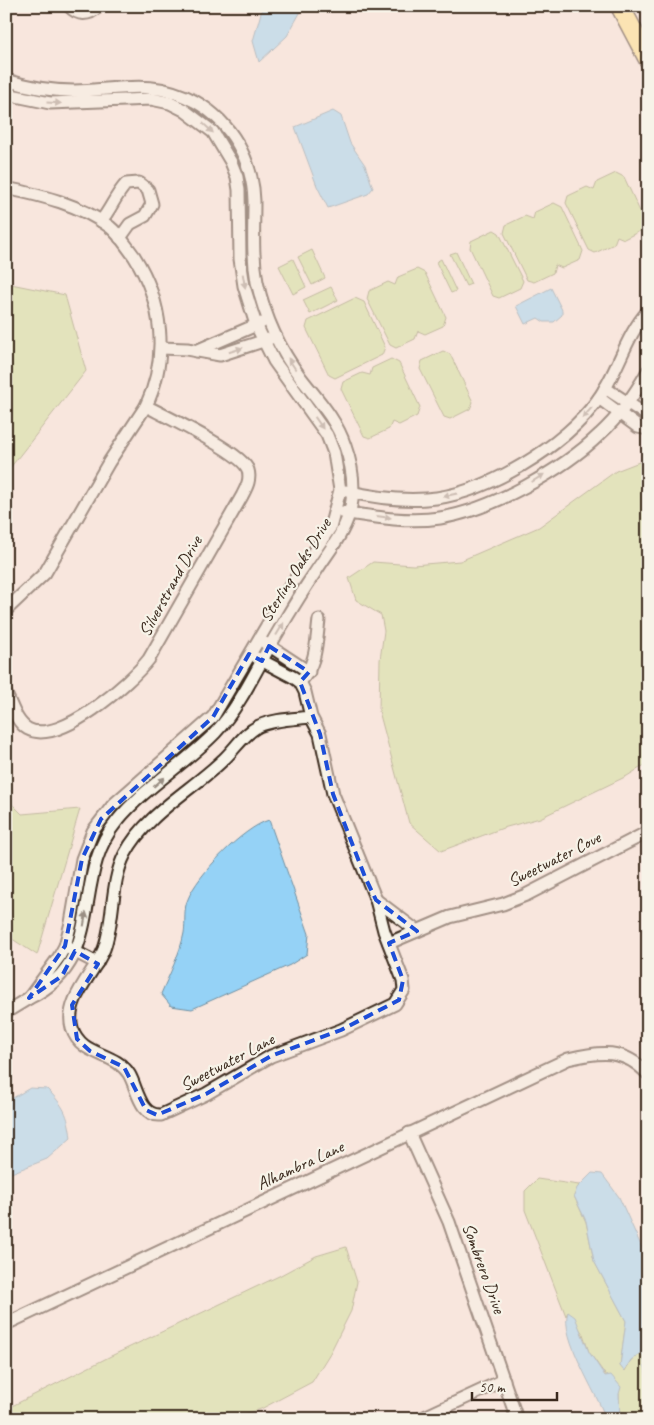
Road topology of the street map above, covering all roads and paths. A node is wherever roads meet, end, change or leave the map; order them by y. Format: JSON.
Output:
{"nodes":[{"id":1,"x":69,"y":6,"type":"edge"},
{"id":2,"x":99,"y":6,"type":"edge"},
{"id":3,"x":620,"y":6,"type":"edge"},
{"id":4,"x":648,"y":59,"type":"edge"},
{"id":5,"x":6,"y":80,"type":"edge"},
{"id":6,"x":6,"y":94,"type":"edge"},
{"id":7,"x":6,"y":188,"type":"edge"},
{"id":8,"x":101,"y":221,"type":"junction"},
{"id":9,"x":120,"y":238,"type":"junction"},
{"id":10,"x":648,"y":311,"type":"edge"},
{"id":11,"x":267,"y":320,"type":"junction"},
{"id":12,"x":256,"y":325,"type":"junction"},
{"id":13,"x":275,"y":337,"type":"junction"},
{"id":14,"x":263,"y":341,"type":"junction"},
{"id":15,"x":161,"y":348,"type":"junction"},
{"id":16,"x":196,"y":351,"type":"junction"},
{"id":17,"x":648,"y":371,"type":"edge"},
{"id":18,"x":602,"y":393,"type":"junction"},
{"id":19,"x":628,"y":402,"type":"junction"},
{"id":20,"x":146,"y":406,"type":"junction"},
{"id":21,"x":620,"y":414,"type":"junction"},
{"id":22,"x":648,"y":416,"type":"edge"},
{"id":23,"x":648,"y":429,"type":"edge"},
{"id":24,"x":340,"y":490,"type":"junction"},
{"id":25,"x":353,"y":492,"type":"junction"},
{"id":26,"x":336,"y":511,"type":"junction"},
{"id":27,"x":349,"y":513,"type":"junction"},
{"id":28,"x":6,"y":610,"type":"edge"},
{"id":29,"x":319,"y":620,"type":"dead end"},
{"id":30,"x":258,"y":639,"type":"junction"},
{"id":31,"x":270,"y":646,"type":"junction"},
{"id":32,"x":249,"y":654,"type":"junction"},
{"id":33,"x":262,"y":661,"type":"junction"},
{"id":34,"x":309,"y":672,"type":"junction"},
{"id":35,"x":300,"y":682,"type":"junction"},
{"id":36,"x":6,"y":694,"type":"edge"},
{"id":37,"x":311,"y":716,"type":"junction"},
{"id":38,"x":648,"y":832,"type":"edge"},
{"id":39,"x":376,"y":900,"type":"junction"},
{"id":40,"x":417,"y":931,"type":"junction"},
{"id":41,"x":388,"y":943,"type":"junction"},
{"id":42,"x":64,"y":946,"type":"junction"},
{"id":43,"x":76,"y":952,"type":"junction"},
{"id":44,"x":97,"y":963,"type":"junction"},
{"id":45,"x":29,"y":998,"type":"junction"},
{"id":46,"x":6,"y":1012,"type":"edge"},
{"id":47,"x":648,"y":1074,"type":"edge"},
{"id":48,"x":409,"y":1133,"type":"junction"},
{"id":49,"x":6,"y":1324,"type":"edge"},
{"id":50,"x":504,"y":1380,"type":"junction"},
{"id":51,"x":420,"y":1419,"type":"edge"},
{"id":52,"x":517,"y":1419,"type":"edge"}],
"edges":[{"from":1,"to":2,"type":"street"},
{"from":3,"to":4,"type":"main road"},
{"from":5,"to":11,"type":"street","name":"Sterling Oaks Drive"},
{"from":6,"to":12,"type":"street","name":"Sterling Oaks Drive","one_way":true},
{"from":7,"to":8,"type":"street"},
{"from":8,"to":9,"type":"street"},
{"from":8,"to":9,"type":"street"},
{"from":9,"to":15,"type":"street"},
{"from":10,"to":18,"type":"street"},
{"from":11,"to":12,"type":"street"},
{"from":11,"to":13,"type":"street","name":"Sterling Oaks Drive"},
{"from":12,"to":14,"type":"street","name":"Sterling Oaks Drive"},
{"from":12,"to":16,"type":"street"},
{"from":13,"to":14,"type":"street"},
{"from":25,"to":13,"type":"street","name":"Sterling Oaks Drive","one_way":true},
{"from":16,"to":14,"type":"street","one_way":true},
{"from":14,"to":24,"type":"street","name":"Sterling Oaks Drive","one_way":true},
{"from":15,"to":16,"type":"street"},
{"from":15,"to":20,"type":"street"},
{"from":17,"to":19,"type":"street"},
{"from":18,"to":19,"type":"street"},
{"from":18,"to":21,"type":"street"},
{"from":18,"to":25,"type":"street","one_way":true},
{"from":19,"to":21,"type":"street"},
{"from":19,"to":22,"type":"street"},
{"from":20,"to":28,"type":"street"},
{"from":20,"to":36,"type":"street","name":"Silverstrand Drive"},
{"from":21,"to":23,"type":"street"},
{"from":27,"to":21,"type":"street","one_way":true},
{"from":24,"to":25,"type":"street"},
{"from":24,"to":26,"type":"street","name":"Sterling Oaks Drive"},
{"from":25,"to":27,"type":"street","name":"Sterling Oaks Drive"},
{"from":26,"to":27,"type":"street"},
{"from":26,"to":30,"type":"street","name":"Sterling Oaks Drive"},
{"from":31,"to":27,"type":"street","name":"Sterling Oaks Drive","one_way":true},
{"from":29,"to":34,"type":"street"},
{"from":30,"to":31,"type":"street"},
{"from":30,"to":32,"type":"street","name":"Sterling Oaks Drive"},
{"from":31,"to":33,"type":"street","name":"Sterling Oaks Drive"},
{"from":31,"to":34,"type":"street"},
{"from":32,"to":33,"type":"street"},
{"from":32,"to":42,"type":"street","name":"Sterling Oaks Drive"},
{"from":33,"to":35,"type":"street"},
{"from":43,"to":33,"type":"street","name":"Sterling Oaks Drive","one_way":true},
{"from":34,"to":35,"type":"street"},
{"from":35,"to":37,"type":"street","name":"Sweetwater Lane"},
{"from":37,"to":39,"type":"street","name":"Sweetwater Lane"},
{"from":37,"to":44,"type":"street","name":"Sweetwater Lane"},
{"from":38,"to":40,"type":"street","name":"Sweetwater Cove"},
{"from":39,"to":40,"type":"street"},
{"from":39,"to":41,"type":"street","name":"Sweetwater Lane"},
{"from":40,"to":41,"type":"street","name":"Sweetwater Cove"},
{"from":41,"to":44,"type":"street","name":"Sweetwater Lane"},
{"from":42,"to":43,"type":"street"},
{"from":42,"to":45,"type":"street","name":"Sterling Oaks Drive"},
{"from":43,"to":44,"type":"street"},
{"from":43,"to":45,"type":"street","name":"Sterling Oaks Drive"},
{"from":45,"to":46,"type":"street","name":"Sterling Oaks Drive"},
{"from":47,"to":48,"type":"street","name":"Alhambra Lane"},
{"from":48,"to":49,"type":"street","name":"Alhambra Lane"},
{"from":48,"to":50,"type":"street","name":"Sombrero Drive"},
{"from":50,"to":51,"type":"street"},
{"from":50,"to":52,"type":"street","name":"Sombrero Drive"}]}
